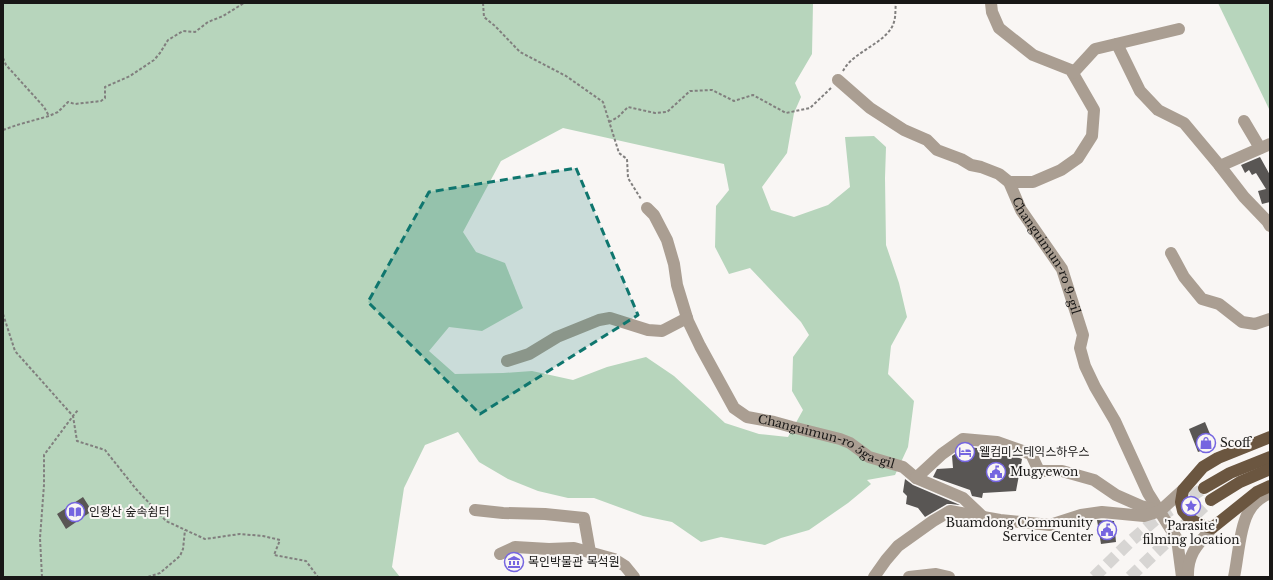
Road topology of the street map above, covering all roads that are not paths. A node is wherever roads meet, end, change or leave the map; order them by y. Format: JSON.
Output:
{"nodes":[{"id":1,"x":991,"y":3,"type":"edge"},
{"id":2,"x":1179,"y":29,"type":"dead end"},
{"id":3,"x":1117,"y":44,"type":"junction"},
{"id":4,"x":1073,"y":73,"type":"junction"},
{"id":5,"x":839,"y":81,"type":"road end"},
{"id":6,"x":1244,"y":121,"type":"dead end"},
{"id":7,"x":1265,"y":146,"type":"edge"},
{"id":8,"x":1220,"y":166,"type":"junction"},
{"id":9,"x":1009,"y":182,"type":"junction"},
{"id":10,"x":647,"y":208,"type":"road end"},
{"id":11,"x":1270,"y":226,"type":"edge"},
{"id":12,"x":1171,"y":253,"type":"dead end"},
{"id":13,"x":688,"y":318,"type":"junction"},
{"id":14,"x":1270,"y":319,"type":"edge"},
{"id":15,"x":507,"y":361,"type":"dead end"},
{"id":16,"x":1270,"y":437,"type":"edge"},
{"id":17,"x":1270,"y":457,"type":"edge"},
{"id":18,"x":1270,"y":469,"type":"edge"},
{"id":19,"x":916,"y":478,"type":"junction"},
{"id":20,"x":1270,"y":486,"type":"edge"},
{"id":21,"x":1204,"y":488,"type":"tunnel mouth"},
{"id":22,"x":1183,"y":490,"type":"junction"},
{"id":23,"x":1270,"y":493,"type":"edge"},
{"id":24,"x":1211,"y":500,"type":"tunnel mouth"},
{"id":25,"x":475,"y":510,"type":"dead end"},
{"id":26,"x":1160,"y":511,"type":"junction"},
{"id":27,"x":984,"y":516,"type":"junction"},
{"id":28,"x":1212,"y":528,"type":"junction"},
{"id":29,"x":590,"y":552,"type":"junction"},
{"id":30,"x":500,"y":554,"type":"dead end"},
{"id":31,"x":634,"y":577,"type":"edge"},
{"id":32,"x":874,"y":577,"type":"edge"},
{"id":33,"x":909,"y":577,"type":"edge"},
{"id":34,"x":949,"y":577,"type":"edge"},
{"id":35,"x":1182,"y":577,"type":"edge"},
{"id":36,"x":1188,"y":577,"type":"edge"},
{"id":37,"x":1234,"y":577,"type":"edge"}],
"edges":[{"from":1,"to":4,"type":"street"},
{"from":2,"to":3,"type":"street"},
{"from":3,"to":4,"type":"street"},
{"from":3,"to":8,"type":"street"},
{"from":4,"to":9,"type":"street"},
{"from":5,"to":9,"type":"street","name":"Changuimun-ro 9-gil"},
{"from":6,"to":7,"type":"street"},
{"from":7,"to":8,"type":"street"},
{"from":8,"to":11,"type":"street"},
{"from":9,"to":26,"type":"street","name":"Changuimun-ro 9-gil"},
{"from":10,"to":13,"type":"street","name":"Changuimun-ro 5ga-gil"},
{"from":12,"to":14,"type":"street"},
{"from":13,"to":15,"type":"street"},
{"from":13,"to":19,"type":"street","name":"Changuimun-ro 5ga-gil"},
{"from":16,"to":22,"type":"main road"},
{"from":17,"to":21,"type":"main road"},
{"from":18,"to":24,"type":"main road"},
{"from":19,"to":26,"type":"street"},
{"from":19,"to":27,"type":"street","name":"Changuimun-ro 5ga-gil"},
{"from":20,"to":28,"type":"main road"},
{"from":22,"to":26,"type":"street"},
{"from":22,"to":28,"type":"main road"},
{"from":23,"to":37,"type":"street"},
{"from":25,"to":29,"type":"street"},
{"from":26,"to":27,"type":"street"},
{"from":26,"to":35,"type":"street","name":"Changuimun-ro 9-gil"},
{"from":27,"to":32,"type":"street"},
{"from":28,"to":36,"type":"street"},
{"from":29,"to":30,"type":"street"},
{"from":29,"to":31,"type":"street"},
{"from":33,"to":34,"type":"street"}]}
